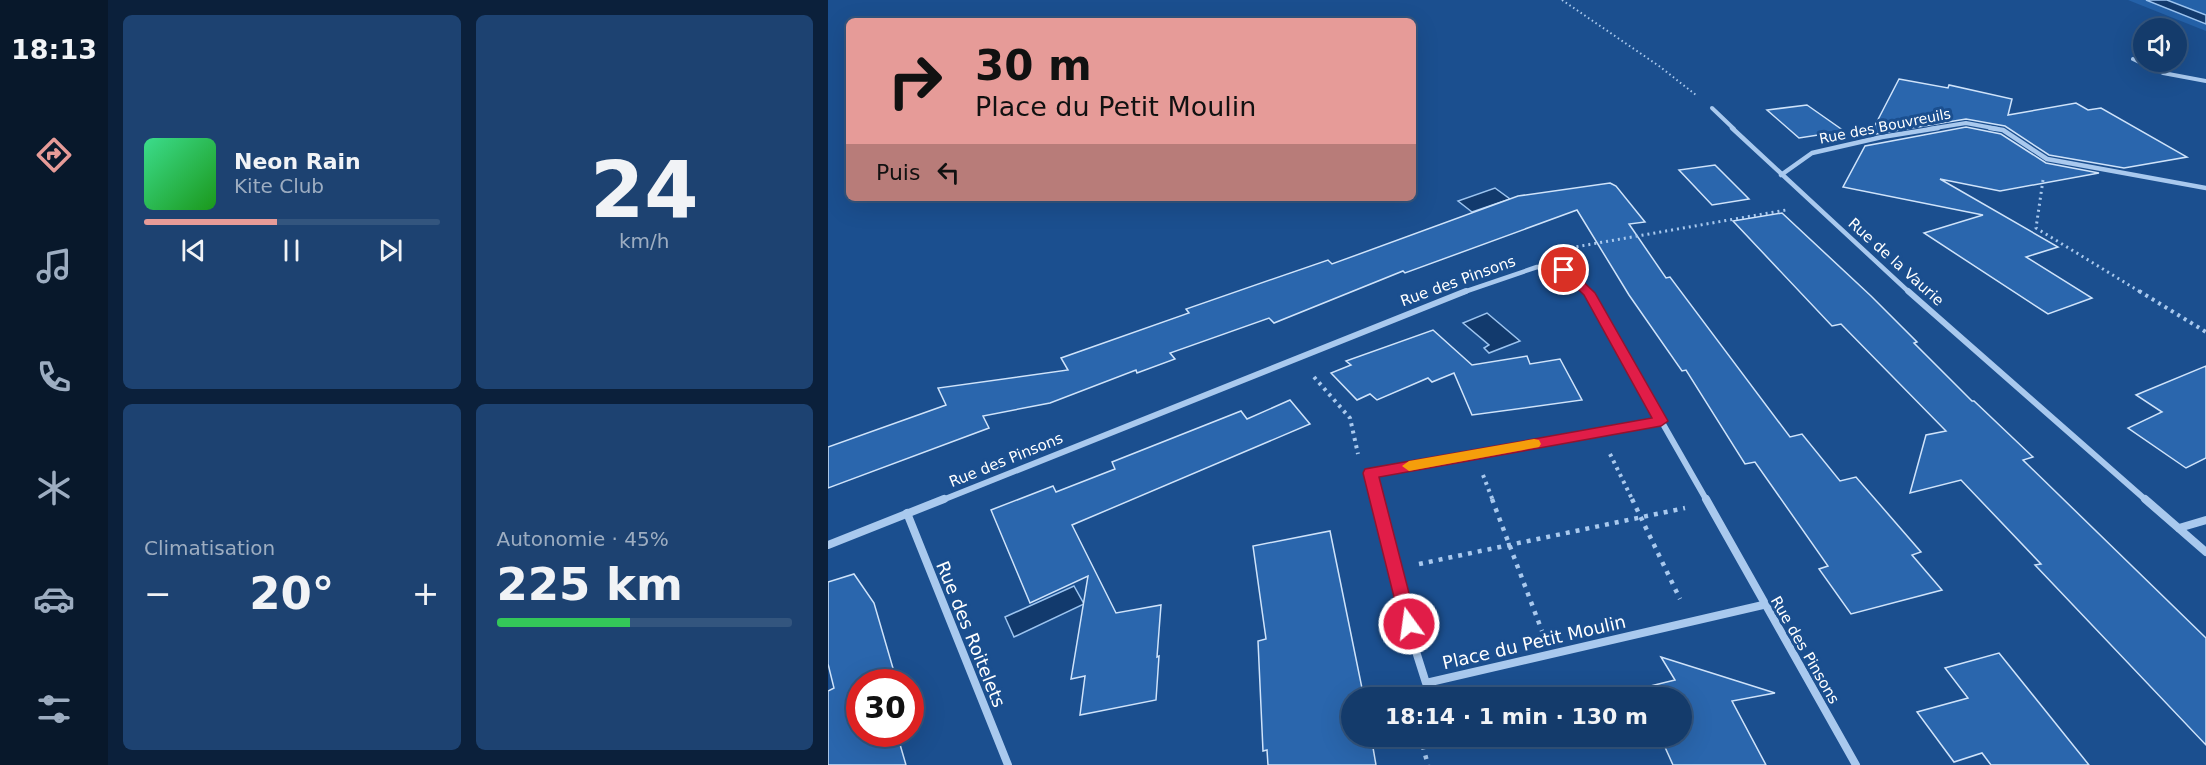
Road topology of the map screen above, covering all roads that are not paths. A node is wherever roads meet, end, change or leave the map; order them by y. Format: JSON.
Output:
{"nodes":[{"id":1,"x":2161,"y":72,"type":"edge"},
{"id":2,"x":2206,"y":81,"type":"edge"},
{"id":3,"x":1712,"y":108,"type":"road end"},
{"id":4,"x":1781,"y":175,"type":"junction"},
{"id":5,"x":2206,"y":188,"type":"edge"},
{"id":6,"x":1661,"y":421,"type":"junction"},
{"id":7,"x":907,"y":513,"type":"junction"},
{"id":8,"x":2206,"y":520,"type":"edge"},
{"id":9,"x":2179,"y":528,"type":"junction"},
{"id":10,"x":828,"y":545,"type":"edge"},
{"id":11,"x":2206,"y":552,"type":"edge"},
{"id":12,"x":1763,"y":605,"type":"junction"},
{"id":13,"x":1008,"y":765,"type":"edge"},
{"id":14,"x":1856,"y":765,"type":"edge"}],
"edges":[{"from":1,"to":2,"type":"street"},
{"from":3,"to":4,"type":"street","name":"Rue de la Vaurie"},
{"from":4,"to":5,"type":"street","name":"Rue des Bouvreuils"},
{"from":4,"to":9,"type":"street","name":"Rue de la Vaurie"},
{"from":6,"to":7,"type":"street","name":"Rue des Pinsons"},
{"from":6,"to":12,"type":"street","name":"Rue des Pinsons"},
{"from":6,"to":12,"type":"street","name":"Place du Petit Moulin"},
{"from":7,"to":10,"type":"street","name":"Rue des Pinsons"},
{"from":7,"to":13,"type":"street","name":"Rue des Roitelets"},
{"from":8,"to":9,"type":"street"},
{"from":9,"to":11,"type":"street","name":"Rue de la Vaurie"},
{"from":12,"to":14,"type":"street","name":"Rue des Pinsons"}]}
